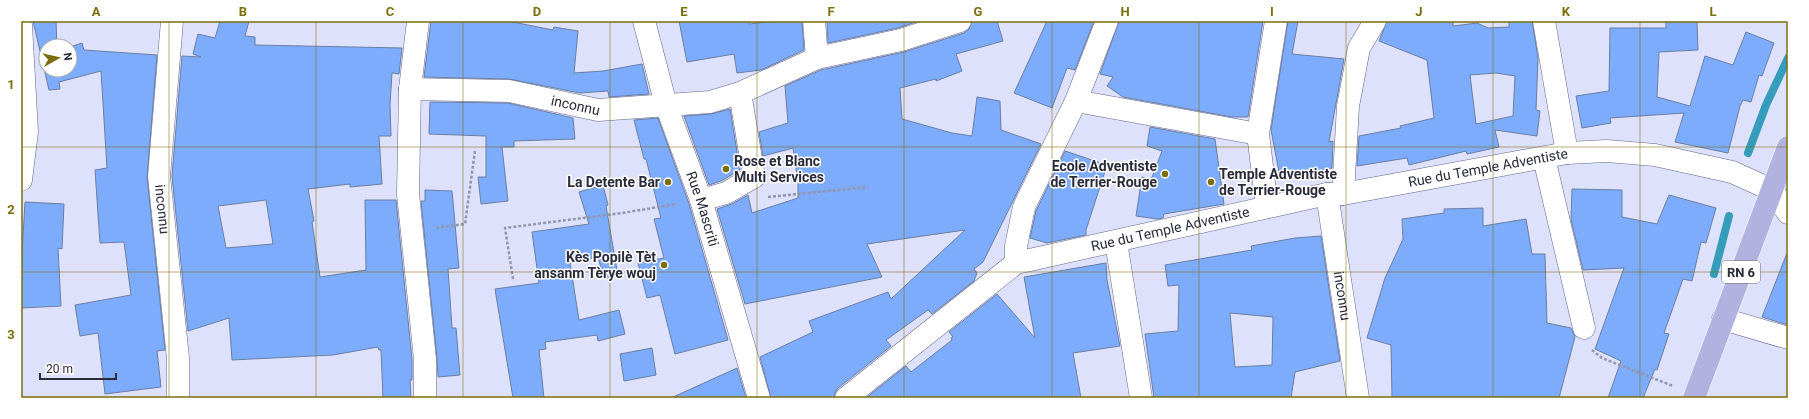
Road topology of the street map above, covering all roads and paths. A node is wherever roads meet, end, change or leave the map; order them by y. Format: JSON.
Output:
{"nodes":[{"id":1,"x":172,"y":21,"type":"edge"},
{"id":2,"x":418,"y":21,"type":"edge"},
{"id":3,"x":644,"y":21,"type":"edge"},
{"id":4,"x":814,"y":21,"type":"edge"},
{"id":5,"x":960,"y":21,"type":"edge"},
{"id":6,"x":1107,"y":21,"type":"edge"},
{"id":7,"x":1276,"y":21,"type":"edge"},
{"id":8,"x":1374,"y":21,"type":"edge"},
{"id":9,"x":1544,"y":21,"type":"edge"},
{"id":10,"x":21,"y":25,"type":"edge"},
{"id":11,"x":816,"y":58,"type":"junction"},
{"id":12,"x":410,"y":88,"type":"junction"},
{"id":13,"x":740,"y":93,"type":"junction"},
{"id":14,"x":1076,"y":101,"type":"junction"},
{"id":15,"x":666,"y":105,"type":"junction"},
{"id":16,"x":24,"y":133,"type":"edge"},
{"id":17,"x":1258,"y":134,"type":"junction"},
{"id":18,"x":1788,"y":147,"type":"edge"},
{"id":19,"x":475,"y":151,"type":"dead end"},
{"id":20,"x":1567,"y":153,"type":"junction"},
{"id":21,"x":1544,"y":158,"type":"junction"},
{"id":22,"x":21,"y":180,"type":"edge"},
{"id":23,"x":868,"y":187,"type":"dead end"},
{"id":24,"x":1772,"y":190,"type":"junction"},
{"id":25,"x":1335,"y":194,"type":"junction"},
{"id":26,"x":763,"y":197,"type":"dead end"},
{"id":27,"x":701,"y":200,"type":"junction"},
{"id":28,"x":1267,"y":207,"type":"junction"},
{"id":29,"x":1788,"y":213,"type":"edge"},
{"id":30,"x":412,"y":231,"type":"junction"},
{"id":31,"x":1116,"y":242,"type":"junction"},
{"id":32,"x":1016,"y":263,"type":"junction"},
{"id":33,"x":513,"y":279,"type":"dead end"},
{"id":34,"x":1723,"y":319,"type":"junction"},
{"id":35,"x":1584,"y":328,"type":"joint"},
{"id":36,"x":1788,"y":338,"type":"edge"},
{"id":37,"x":1695,"y":396,"type":"edge"},
{"id":38,"x":178,"y":398,"type":"edge"},
{"id":39,"x":425,"y":398,"type":"edge"},
{"id":40,"x":759,"y":398,"type":"edge"},
{"id":41,"x":846,"y":398,"type":"edge"},
{"id":42,"x":1141,"y":398,"type":"edge"},
{"id":43,"x":1358,"y":398,"type":"edge"}],
"edges":[{"from":1,"to":38,"type":"street","name":"inconnu"},
{"from":2,"to":12,"type":"street"},
{"from":3,"to":15,"type":"street","name":"Rue Mascriti"},
{"from":4,"to":11,"type":"street"},
{"from":5,"to":11,"type":"street","name":"inconnu"},
{"from":6,"to":14,"type":"street"},
{"from":7,"to":17,"type":"street"},
{"from":8,"to":25,"type":"street","name":"inconnu"},
{"from":9,"to":20,"type":"street"},
{"from":10,"to":16,"type":"street"},
{"from":11,"to":13,"type":"street","name":"inconnu"},
{"from":12,"to":15,"type":"street","name":"inconnu"},
{"from":12,"to":30,"type":"street"},
{"from":13,"to":15,"type":"street","name":"inconnu"},
{"from":13,"to":27,"type":"street"},
{"from":14,"to":17,"type":"street"},
{"from":14,"to":32,"type":"street"},
{"from":15,"to":27,"type":"street","name":"Rue Mascriti"},
{"from":16,"to":22,"type":"street"},
{"from":17,"to":28,"type":"street"},
{"from":18,"to":24,"type":"main road","number":"RN 6"},
{"from":19,"to":30,"type":"path"},
{"from":20,"to":21,"type":"street","name":"Rue du Temple Adventiste"},
{"from":20,"to":24,"type":"street","name":"Rue du Temple Adventiste"},
{"from":21,"to":25,"type":"street","name":"Rue du Temple Adventiste"},
{"from":21,"to":35,"type":"street"},
{"from":23,"to":26,"type":"path"},
{"from":24,"to":29,"type":"street"},
{"from":24,"to":34,"type":"main road","number":"RN 6"},
{"from":25,"to":28,"type":"street","name":"Rue du Temple Adventiste"},
{"from":25,"to":43,"type":"street","name":"inconnu"},
{"from":27,"to":33,"type":"path"},
{"from":27,"to":40,"type":"street","name":"Rue Mascriti"},
{"from":28,"to":31,"type":"street","name":"Rue du Temple Adventiste"},
{"from":30,"to":39,"type":"street"},
{"from":31,"to":32,"type":"street","name":"Rue du Temple Adventiste"},
{"from":31,"to":42,"type":"street"},
{"from":32,"to":41,"type":"street","name":"Rue du Temple Adventiste"},
{"from":34,"to":36,"type":"street"},
{"from":34,"to":37,"type":"main road","number":"RN 6"},
{"from":35,"to":37,"type":"path"}]}
